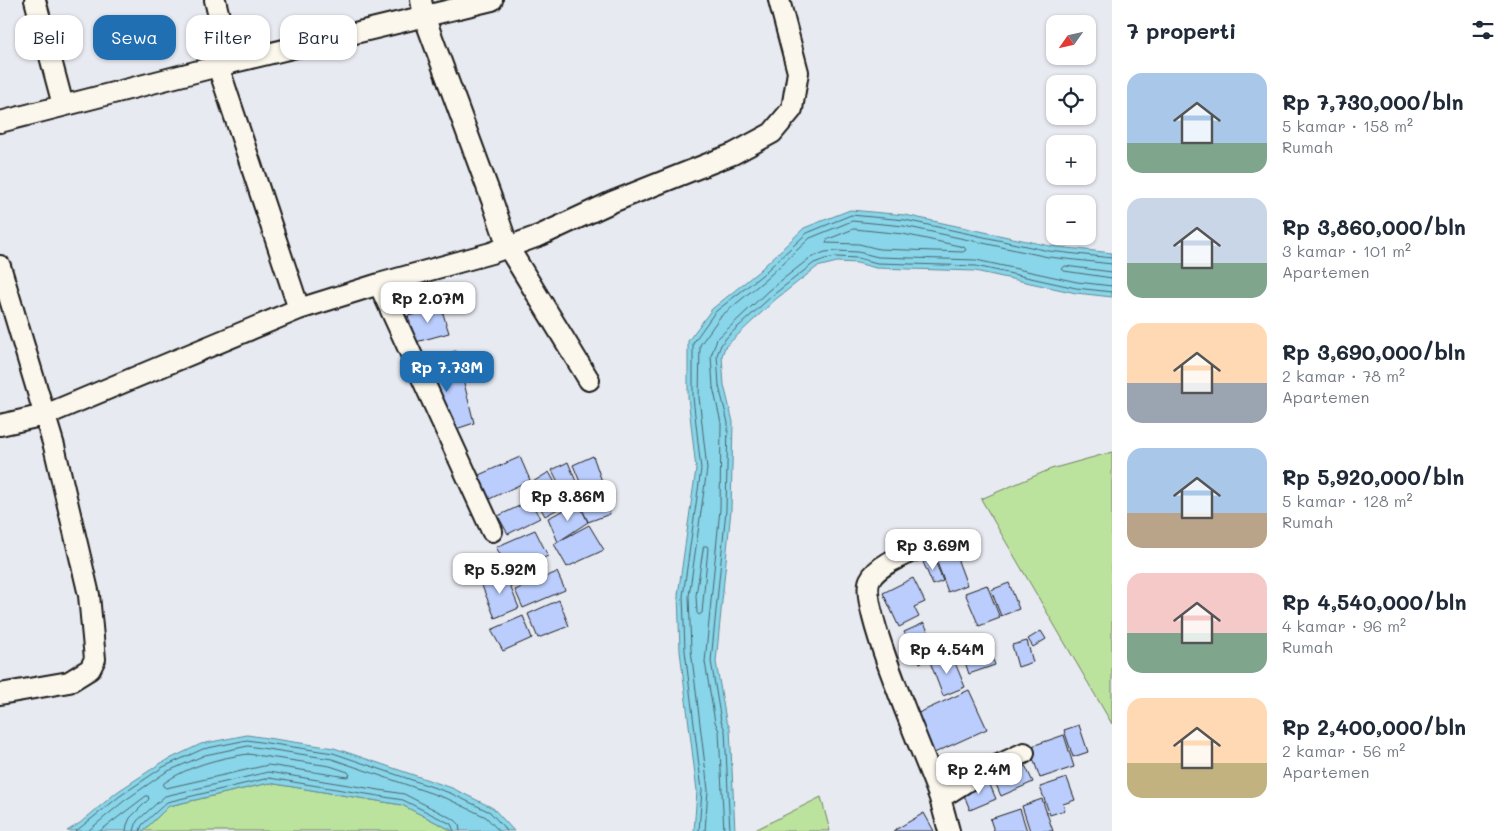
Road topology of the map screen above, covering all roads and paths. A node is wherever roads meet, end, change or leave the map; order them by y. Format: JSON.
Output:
{"nodes":[{"id":1,"x":35,"y":0,"type":"edge"},
{"id":2,"x":214,"y":0,"type":"edge"},
{"id":3,"x":492,"y":0,"type":"edge"},
{"id":4,"x":779,"y":0,"type":"edge"},
{"id":5,"x":423,"y":8,"type":"edge"},
{"id":6,"x":224,"y":65,"type":"junction"},
{"id":7,"x":62,"y":105,"type":"junction"},
{"id":8,"x":0,"y":122,"type":"edge"},
{"id":9,"x":508,"y":247,"type":"junction"},
{"id":10,"x":0,"y":266,"type":"edge"},
{"id":11,"x":379,"y":284,"type":"junction"},
{"id":12,"x":299,"y":309,"type":"junction"},
{"id":13,"x":589,"y":380,"type":"dead end"},
{"id":14,"x":45,"y":415,"type":"junction"},
{"id":15,"x":0,"y":425,"type":"edge"},
{"id":16,"x":492,"y":531,"type":"dead end"},
{"id":17,"x":930,"y":543,"type":"dead end"},
{"id":18,"x":0,"y":694,"type":"edge"},
{"id":19,"x":1024,"y":753,"type":"dead end"},
{"id":20,"x":940,"y":798,"type":"junction"},
{"id":21,"x":949,"y":831,"type":"edge"}],
"edges":[{"from":1,"to":7,"type":"street"},
{"from":2,"to":6,"type":"street"},
{"from":3,"to":5,"type":"street"},
{"from":4,"to":9,"type":"street"},
{"from":5,"to":6,"type":"street"},
{"from":5,"to":9,"type":"street"},
{"from":6,"to":7,"type":"street"},
{"from":6,"to":12,"type":"street"},
{"from":7,"to":8,"type":"street"},
{"from":9,"to":11,"type":"street"},
{"from":9,"to":13,"type":"street"},
{"from":10,"to":14,"type":"street"},
{"from":11,"to":12,"type":"street"},
{"from":11,"to":16,"type":"street"},
{"from":12,"to":14,"type":"street"},
{"from":14,"to":15,"type":"street"},
{"from":14,"to":18,"type":"street"},
{"from":17,"to":20,"type":"street"},
{"from":19,"to":20,"type":"street"},
{"from":20,"to":21,"type":"street"}]}
